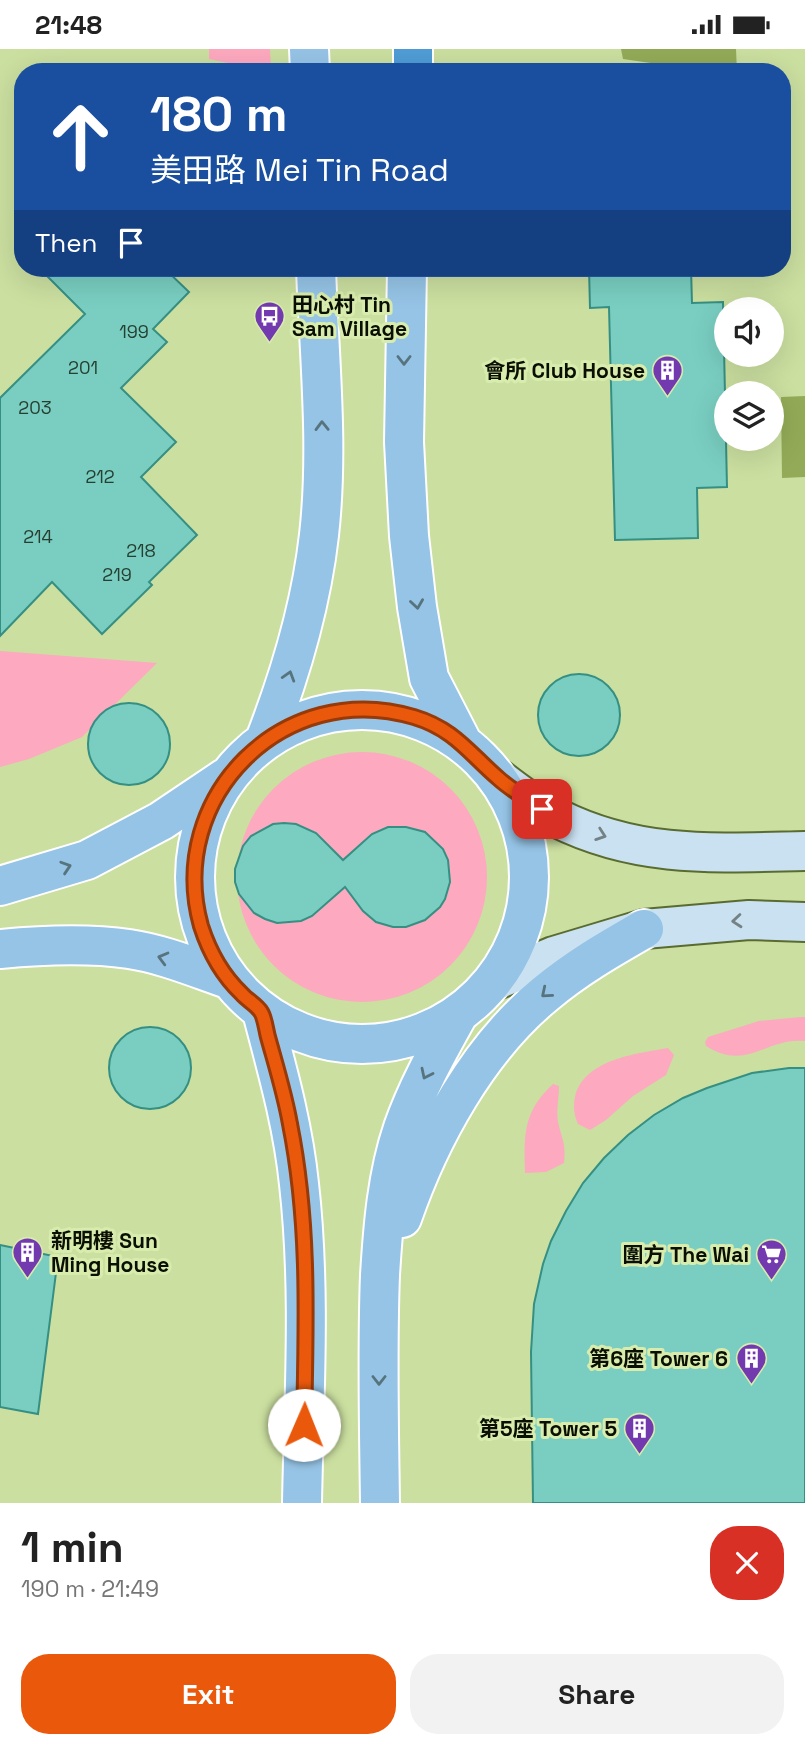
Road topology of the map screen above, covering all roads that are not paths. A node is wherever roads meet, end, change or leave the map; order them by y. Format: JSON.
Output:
{"nodes":[{"id":1,"x":316,"y":277,"type":"edge"},
{"id":2,"x":407,"y":277,"type":"edge"},
{"id":3,"x":265,"y":740,"type":"junction"},
{"id":4,"x":462,"y":742,"type":"junction"},
{"id":5,"x":227,"y":777,"type":"junction"},
{"id":6,"x":499,"y":779,"type":"junction"},
{"id":7,"x":805,"y":851,"type":"edge"},
{"id":8,"x":0,"y":886,"type":"edge"},
{"id":9,"x":805,"y":922,"type":"edge"},
{"id":10,"x":644,"y":929,"type":"junction"},
{"id":11,"x":0,"y":949,"type":"edge"},
{"id":12,"x":228,"y":979,"type":"junction"},
{"id":13,"x":494,"y":981,"type":"junction"},
{"id":14,"x":262,"y":1012,"type":"junction"},
{"id":15,"x":459,"y":1013,"type":"junction"},
{"id":16,"x":379,"y":1312,"type":"junction"},
{"id":17,"x":302,"y":1503,"type":"edge"},
{"id":18,"x":380,"y":1503,"type":"edge"}],
"edges":[{"from":3,"to":1,"type":"main road","one_way":true},
{"from":2,"to":4,"type":"main road","one_way":true},
{"from":3,"to":4,"type":"main road"},
{"from":3,"to":5,"type":"main road"},
{"from":4,"to":6,"type":"main road"},
{"from":8,"to":5,"type":"main road","one_way":true},
{"from":5,"to":12,"type":"main road"},
{"from":6,"to":7,"type":"main road","one_way":true},
{"from":6,"to":13,"type":"main road"},
{"from":9,"to":10,"type":"main road","one_way":true},
{"from":10,"to":13,"type":"main road"},
{"from":10,"to":16,"type":"main road","one_way":true},
{"from":12,"to":11,"type":"main road","one_way":true},
{"from":12,"to":14,"type":"main road"},
{"from":13,"to":15,"type":"main road"},
{"from":14,"to":15,"type":"main road"},
{"from":14,"to":17,"type":"main road"},
{"from":15,"to":16,"type":"main road","one_way":true},
{"from":16,"to":18,"type":"main road","one_way":true}]}
